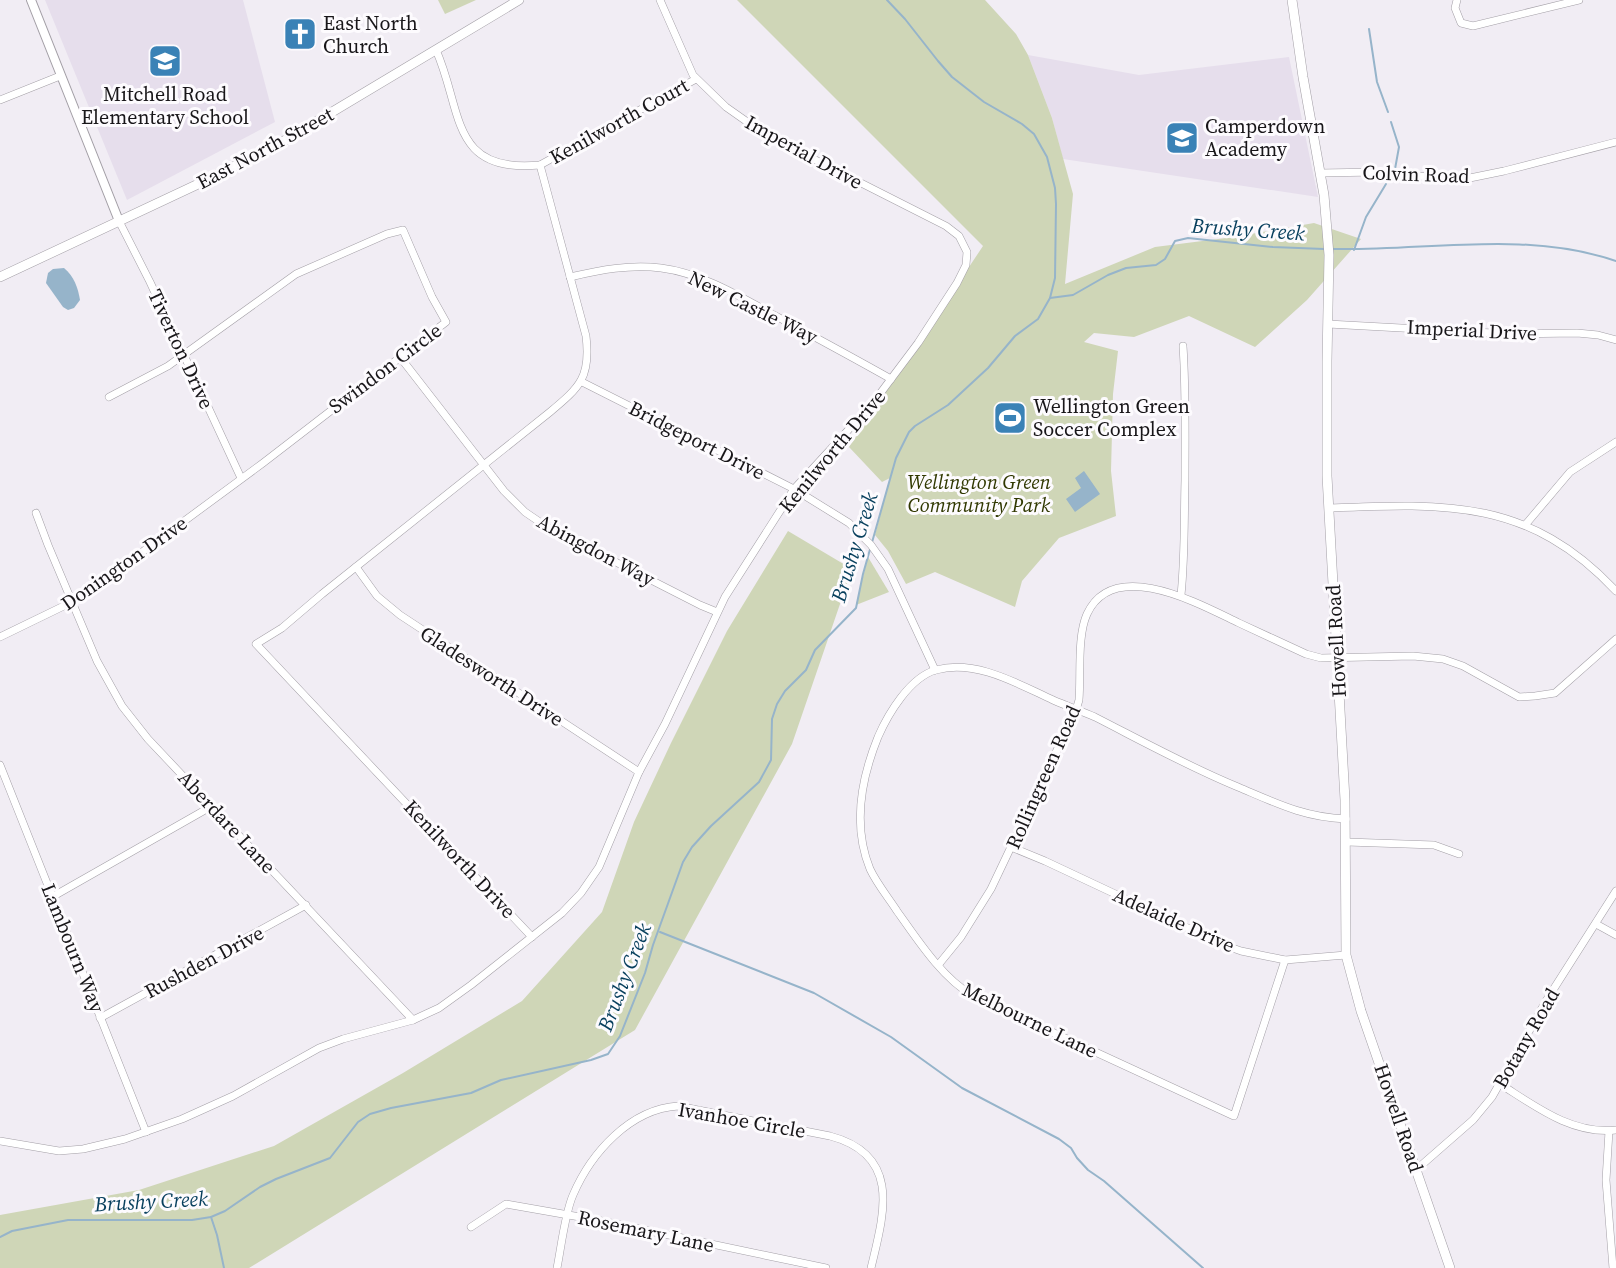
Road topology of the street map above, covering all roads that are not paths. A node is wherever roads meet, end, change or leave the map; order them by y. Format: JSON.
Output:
{"nodes":[{"id":1,"x":31,"y":0,"type":"edge"},
{"id":2,"x":519,"y":0,"type":"edge"},
{"id":3,"x":660,"y":0,"type":"edge"},
{"id":4,"x":1292,"y":0,"type":"edge"},
{"id":5,"x":1456,"y":0,"type":"edge"},
{"id":6,"x":1579,"y":0,"type":"edge"},
{"id":7,"x":507,"y":3,"type":"edge"},
{"id":8,"x":436,"y":50,"type":"junction"},
{"id":9,"x":60,"y":76,"type":"junction"},
{"id":10,"x":696,"y":79,"type":"junction"},
{"id":11,"x":0,"y":100,"type":"edge"},
{"id":12,"x":1616,"y":142,"type":"edge"},
{"id":13,"x":540,"y":165,"type":"junction"},
{"id":14,"x":1320,"y":173,"type":"junction"},
{"id":15,"x":119,"y":221,"type":"junction"},
{"id":16,"x":963,"y":241,"type":"joint"},
{"id":17,"x":0,"y":277,"type":"edge"},
{"id":18,"x":570,"y":277,"type":"junction"},
{"id":19,"x":1328,"y":324,"type":"junction"},
{"id":20,"x":1616,"y":340,"type":"edge"},
{"id":21,"x":1183,"y":346,"type":"dead end"},
{"id":22,"x":183,"y":356,"type":"junction"},
{"id":23,"x":400,"y":357,"type":"junction"},
{"id":24,"x":891,"y":379,"type":"junction"},
{"id":25,"x":582,"y":382,"type":"junction"},
{"id":26,"x":109,"y":397,"type":"dead end"},
{"id":27,"x":1616,"y":442,"type":"edge"},
{"id":28,"x":484,"y":466,"type":"junction"},
{"id":29,"x":241,"y":478,"type":"junction"},
{"id":30,"x":794,"y":489,"type":"junction"},
{"id":31,"x":1329,"y":508,"type":"junction"},
{"id":32,"x":36,"y":513,"type":"dead end"},
{"id":33,"x":1526,"y":524,"type":"junction"},
{"id":34,"x":356,"y":567,"type":"junction"},
{"id":35,"x":1616,"y":591,"type":"edge"},
{"id":36,"x":1181,"y":595,"type":"junction"},
{"id":37,"x":72,"y":602,"type":"junction"},
{"id":38,"x":717,"y":612,"type":"junction"},
{"id":39,"x":0,"y":638,"type":"edge"},
{"id":40,"x":1616,"y":639,"type":"edge"},
{"id":41,"x":1337,"y":658,"type":"junction"},
{"id":42,"x":935,"y":670,"type":"junction"},
{"id":43,"x":1076,"y":710,"type":"junction"},
{"id":44,"x":0,"y":765,"type":"edge"},
{"id":45,"x":639,"y":772,"type":"junction"},
{"id":46,"x":213,"y":806,"type":"junction"},
{"id":47,"x":1346,"y":819,"type":"junction"},
{"id":48,"x":1347,"y":842,"type":"junction"},
{"id":49,"x":1011,"y":847,"type":"junction"},
{"id":50,"x":1459,"y":854,"type":"dead end"},
{"id":51,"x":1616,"y":891,"type":"edge"},
{"id":52,"x":52,"y":897,"type":"junction"},
{"id":53,"x":306,"y":905,"type":"junction"},
{"id":54,"x":1596,"y":924,"type":"junction"},
{"id":55,"x":1616,"y":935,"type":"edge"},
{"id":56,"x":532,"y":937,"type":"junction"},
{"id":57,"x":1346,"y":955,"type":"junction"},
{"id":58,"x":1285,"y":960,"type":"junction"},
{"id":59,"x":939,"y":964,"type":"junction"},
{"id":60,"x":100,"y":1018,"type":"junction"},
{"id":61,"x":412,"y":1020,"type":"junction"},
{"id":62,"x":1500,"y":1084,"type":"junction"},
{"id":63,"x":1613,"y":1130,"type":"edge"},
{"id":64,"x":146,"y":1132,"type":"junction"},
{"id":65,"x":0,"y":1141,"type":"edge"},
{"id":66,"x":1417,"y":1169,"type":"junction"},
{"id":67,"x":568,"y":1215,"type":"junction"},
{"id":68,"x":471,"y":1227,"type":"dead end"},
{"id":69,"x":556,"y":1268,"type":"edge"},
{"id":70,"x":826,"y":1268,"type":"edge"},
{"id":71,"x":871,"y":1268,"type":"edge"},
{"id":72,"x":1450,"y":1268,"type":"edge"},
{"id":73,"x":1613,"y":1268,"type":"edge"}],
"edges":[{"from":1,"to":9,"type":"street"},
{"from":2,"to":7,"type":"main road","name":"East North Street"},
{"from":3,"to":10,"type":"street","name":"Imperial Drive"},
{"from":4,"to":14,"type":"main road","name":"Howell Road"},
{"from":5,"to":6,"type":"street"},
{"from":7,"to":8,"type":"main road","name":"East North Street"},
{"from":8,"to":13,"type":"street","name":"Kenilworth Court"},
{"from":8,"to":15,"type":"main road","name":"East North Street"},
{"from":9,"to":11,"type":"street"},
{"from":9,"to":15,"type":"street"},
{"from":10,"to":13,"type":"street","name":"Kenilworth Court"},
{"from":10,"to":16,"type":"street","name":"Imperial Drive"},
{"from":12,"to":14,"type":"street","name":"Colvin Road"},
{"from":13,"to":18,"type":"street"},
{"from":14,"to":19,"type":"main road","name":"Howell Road"},
{"from":15,"to":17,"type":"main road","name":"East North Street"},
{"from":15,"to":22,"type":"street","name":"Tiverton Drive"},
{"from":16,"to":24,"type":"street","name":"Kenilworth Drive"},
{"from":18,"to":24,"type":"street","name":"New Castle Way"},
{"from":18,"to":25,"type":"street"},
{"from":19,"to":20,"type":"street","name":"Imperial Drive"},
{"from":19,"to":31,"type":"main road","name":"Howell Road"},
{"from":21,"to":36,"type":"street"},
{"from":22,"to":23,"type":"street","name":"Swindon Circle"},
{"from":22,"to":26,"type":"street"},
{"from":22,"to":29,"type":"street","name":"Tiverton Drive"},
{"from":23,"to":28,"type":"street","name":"Abingdon Way"},
{"from":23,"to":29,"type":"street","name":"Swindon Circle"},
{"from":24,"to":30,"type":"street","name":"Kenilworth Drive"},
{"from":25,"to":28,"type":"street","name":"Kenilworth Drive"},
{"from":25,"to":30,"type":"street","name":"Bridgeport Drive"},
{"from":27,"to":33,"type":"street"},
{"from":28,"to":34,"type":"street","name":"Kenilworth Drive"},
{"from":28,"to":38,"type":"street","name":"Abingdon Way"},
{"from":29,"to":37,"type":"street","name":"Donington Drive"},
{"from":30,"to":38,"type":"street","name":"Kenilworth Drive"},
{"from":30,"to":42,"type":"street","name":"Bridgeport Drive"},
{"from":31,"to":33,"type":"street"},
{"from":31,"to":41,"type":"main road","name":"Howell Road"},
{"from":32,"to":37,"type":"street","name":"Aberdare Lane"},
{"from":33,"to":35,"type":"street"},
{"from":34,"to":45,"type":"street","name":"Gladesworth Drive"},
{"from":34,"to":56,"type":"street","name":"Kenilworth Drive"},
{"from":36,"to":41,"type":"street","name":"Rollingreen Road"},
{"from":36,"to":43,"type":"street","name":"Rollingreen Road"},
{"from":37,"to":39,"type":"street","name":"Donington Drive"},
{"from":37,"to":46,"type":"street","name":"Aberdare Lane"},
{"from":38,"to":45,"type":"street","name":"Kenilworth Drive"},
{"from":40,"to":41,"type":"street","name":"Rollingreen Road"},
{"from":41,"to":47,"type":"main road","name":"Howell Road"},
{"from":42,"to":43,"type":"street"},
{"from":42,"to":59,"type":"street","name":"Melbourne Lane"},
{"from":43,"to":47,"type":"street"},
{"from":43,"to":49,"type":"street","name":"Rollingreen Road"},
{"from":44,"to":52,"type":"street","name":"Lambourn Way"},
{"from":45,"to":56,"type":"street","name":"Kenilworth Drive"},
{"from":46,"to":52,"type":"street"},
{"from":46,"to":53,"type":"street","name":"Aberdare Lane"},
{"from":47,"to":48,"type":"main road","name":"Howell Road"},
{"from":48,"to":50,"type":"street"},
{"from":48,"to":57,"type":"main road","name":"Howell Road"},
{"from":49,"to":58,"type":"street","name":"Adelaide Drive"},
{"from":49,"to":59,"type":"street","name":"Rollingreen Road"},
{"from":51,"to":54,"type":"street","name":"Botany Road"},
{"from":52,"to":60,"type":"street","name":"Lambourn Way"},
{"from":53,"to":60,"type":"street","name":"Rushden Drive"},
{"from":53,"to":61,"type":"street","name":"Aberdare Lane"},
{"from":54,"to":55,"type":"street"},
{"from":54,"to":62,"type":"street","name":"Botany Road"},
{"from":56,"to":61,"type":"street"},
{"from":57,"to":58,"type":"street","name":"Adelaide Drive"},
{"from":57,"to":66,"type":"main road","name":"Howell Road"},
{"from":58,"to":59,"type":"street","name":"Melbourne Lane"},
{"from":60,"to":64,"type":"street","name":"Lambourn Way"},
{"from":61,"to":64,"type":"street"},
{"from":62,"to":63,"type":"street"},
{"from":62,"to":66,"type":"street","name":"Botany Road"},
{"from":63,"to":73,"type":"street"},
{"from":64,"to":65,"type":"street"},
{"from":66,"to":72,"type":"main road","name":"Howell Road"},
{"from":67,"to":68,"type":"street","name":"Rosemary Lane"},
{"from":67,"to":69,"type":"street","name":"Ivanhoe Circle"},
{"from":67,"to":70,"type":"street","name":"Rosemary Lane"},
{"from":67,"to":71,"type":"street","name":"Ivanhoe Circle"}]}
